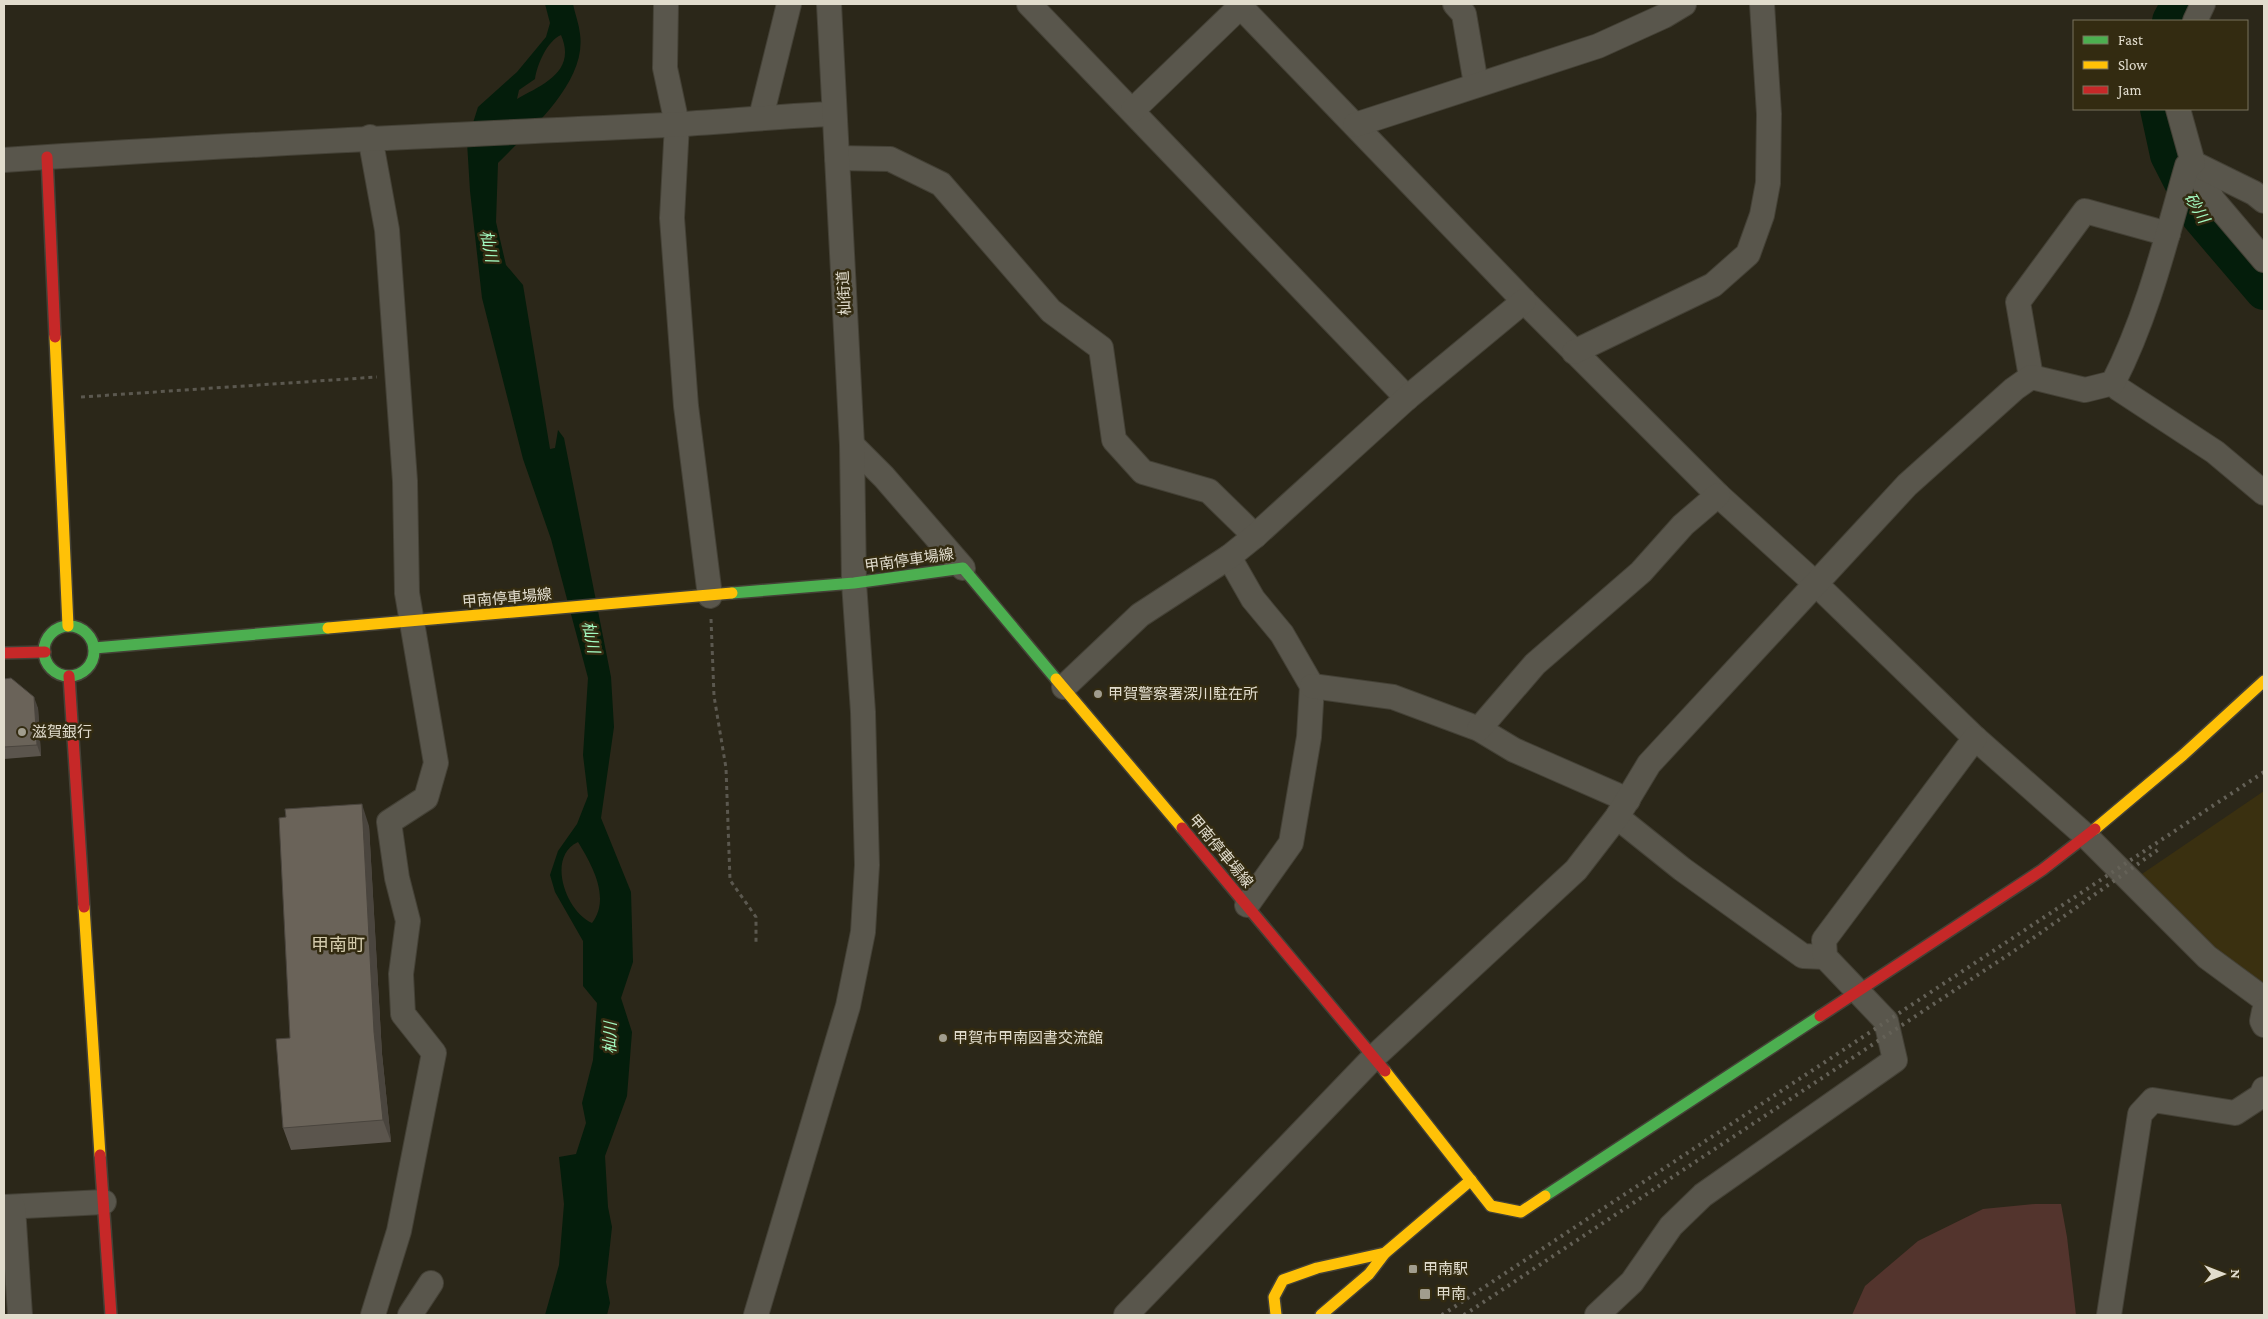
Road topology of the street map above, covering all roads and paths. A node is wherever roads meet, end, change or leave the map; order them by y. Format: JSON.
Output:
{"nodes":[{"id":1,"x":666,"y":4,"type":"edge"},
{"id":2,"x":789,"y":4,"type":"edge"},
{"id":3,"x":829,"y":4,"type":"edge"},
{"id":4,"x":1029,"y":4,"type":"edge"},
{"id":5,"x":1240,"y":4,"type":"edge"},
{"id":6,"x":1455,"y":4,"type":"edge"},
{"id":7,"x":1684,"y":4,"type":"edge"},
{"id":8,"x":1762,"y":4,"type":"edge"},
{"id":9,"x":2203,"y":4,"type":"edge"},
{"id":10,"x":2195,"y":20,"type":"edge"},
{"id":11,"x":1476,"y":84,"type":"junction"},
{"id":12,"x":1132,"y":110,"type":"junction"},
{"id":13,"x":2178,"y":110,"type":"edge"},
{"id":14,"x":834,"y":114,"type":"junction"},
{"id":15,"x":761,"y":116,"type":"junction"},
{"id":16,"x":673,"y":124,"type":"junction"},
{"id":17,"x":1355,"y":125,"type":"junction"},
{"id":18,"x":370,"y":137,"type":"junction"},
{"id":19,"x":47,"y":157,"type":"junction"},
{"id":20,"x":838,"y":158,"type":"junction"},
{"id":21,"x":4,"y":160,"type":"edge"},
{"id":22,"x":2190,"y":164,"type":"junction"},
{"id":23,"x":2264,"y":201,"type":"edge"},
{"id":24,"x":2168,"y":234,"type":"junction"},
{"id":25,"x":2264,"y":260,"type":"edge"},
{"id":26,"x":1524,"y":301,"type":"junction"},
{"id":27,"x":1574,"y":352,"type":"junction"},
{"id":28,"x":398,"y":375,"type":"junction"},
{"id":29,"x":2031,"y":377,"type":"junction"},
{"id":30,"x":2113,"y":383,"type":"junction"},
{"id":31,"x":58,"y":398,"type":"junction"},
{"id":32,"x":1407,"y":398,"type":"junction"},
{"id":33,"x":852,"y":444,"type":"junction"},
{"id":34,"x":2264,"y":494,"type":"edge"},
{"id":35,"x":1718,"y":495,"type":"junction"},
{"id":36,"x":1255,"y":536,"type":"junction"},
{"id":37,"x":1229,"y":557,"type":"junction"},
{"id":38,"x":963,"y":568,"type":"junction"},
{"id":39,"x":854,"y":583,"type":"junction"},
{"id":40,"x":1816,"y":584,"type":"junction"},
{"id":41,"x":701,"y":597,"type":"junction"},
{"id":42,"x":424,"y":620,"type":"junction"},
{"id":43,"x":68,"y":626,"type":"junction"},
{"id":44,"x":94,"y":648,"type":"junction"},
{"id":45,"x":45,"y":652,"type":"junction"},
{"id":46,"x":4,"y":653,"type":"edge"},
{"id":47,"x":69,"y":676,"type":"junction"},
{"id":48,"x":2264,"y":681,"type":"edge"},
{"id":49,"x":1312,"y":686,"type":"junction"},
{"id":50,"x":1064,"y":687,"type":"junction"},
{"id":51,"x":1479,"y":729,"type":"junction"},
{"id":52,"x":1975,"y":738,"type":"junction"},
{"id":53,"x":1622,"y":809,"type":"junction"},
{"id":54,"x":2087,"y":837,"type":"junction"},
{"id":55,"x":1247,"y":905,"type":"junction"},
{"id":56,"x":756,"y":942,"type":"dead end"},
{"id":57,"x":1824,"y":957,"type":"junction"},
{"id":58,"x":1857,"y":991,"type":"junction"},
{"id":59,"x":2264,"y":999,"type":"edge"},
{"id":60,"x":2264,"y":1011,"type":"edge"},
{"id":61,"x":2264,"y":1025,"type":"edge"},
{"id":62,"x":1374,"y":1057,"type":"junction"},
{"id":63,"x":2264,"y":1089,"type":"edge"},
{"id":64,"x":1471,"y":1180,"type":"junction"},
{"id":65,"x":104,"y":1202,"type":"junction"},
{"id":66,"x":8,"y":1207,"type":"edge"},
{"id":67,"x":1385,"y":1253,"type":"junction"},
{"id":68,"x":1329,"y":1266,"type":"junction"},
{"id":69,"x":431,"y":1283,"type":"dead end"},
{"id":70,"x":1344,"y":1294,"type":"junction"},
{"id":71,"x":20,"y":1315,"type":"edge"},
{"id":72,"x":111,"y":1315,"type":"edge"},
{"id":73,"x":373,"y":1315,"type":"edge"},
{"id":74,"x":410,"y":1315,"type":"edge"},
{"id":75,"x":756,"y":1315,"type":"edge"},
{"id":76,"x":1126,"y":1315,"type":"edge"},
{"id":77,"x":1275,"y":1315,"type":"edge"},
{"id":78,"x":1321,"y":1315,"type":"edge"},
{"id":79,"x":1597,"y":1315,"type":"edge"},
{"id":80,"x":2109,"y":1315,"type":"edge"}],
"edges":[{"from":1,"to":16,"type":"street"},
{"from":2,"to":15,"type":"street"},
{"from":3,"to":14,"type":"street","name":"杣街道"},
{"from":4,"to":12,"type":"street"},
{"from":5,"to":12,"type":"street"},
{"from":5,"to":17,"type":"street"},
{"from":6,"to":11,"type":"street"},
{"from":7,"to":11,"type":"street"},
{"from":8,"to":27,"type":"street"},
{"from":9,"to":10,"type":"street"},
{"from":11,"to":17,"type":"street"},
{"from":12,"to":32,"type":"street"},
{"from":13,"to":22,"type":"street"},
{"from":14,"to":15,"type":"street"},
{"from":14,"to":20,"type":"street","name":"杣街道"},
{"from":15,"to":16,"type":"street"},
{"from":16,"to":18,"type":"street"},
{"from":16,"to":41,"type":"street"},
{"from":17,"to":26,"type":"street"},
{"from":18,"to":19,"type":"street"},
{"from":18,"to":28,"type":"street"},
{"from":19,"to":21,"type":"street"},
{"from":19,"to":31,"type":"street"},
{"from":20,"to":33,"type":"street","name":"杣街道"},
{"from":20,"to":36,"type":"street"},
{"from":22,"to":23,"type":"street"},
{"from":22,"to":24,"type":"street"},
{"from":22,"to":25,"type":"street"},
{"from":24,"to":29,"type":"street"},
{"from":24,"to":30,"type":"street"},
{"from":26,"to":27,"type":"street"},
{"from":26,"to":32,"type":"street"},
{"from":27,"to":35,"type":"street"},
{"from":28,"to":31,"type":"path"},
{"from":28,"to":42,"type":"street"},
{"from":29,"to":30,"type":"street"},
{"from":29,"to":40,"type":"street"},
{"from":30,"to":34,"type":"street"},
{"from":31,"to":43,"type":"street"},
{"from":32,"to":36,"type":"street"},
{"from":33,"to":38,"type":"street"},
{"from":33,"to":39,"type":"street","name":"杣街道"},
{"from":35,"to":40,"type":"street"},
{"from":35,"to":51,"type":"street"},
{"from":36,"to":37,"type":"street"},
{"from":37,"to":49,"type":"street"},
{"from":37,"to":50,"type":"street"},
{"from":38,"to":39,"type":"street","name":"甲南停車場線"},
{"from":38,"to":50,"type":"street","name":"甲南停車場線"},
{"from":39,"to":41,"type":"street","name":"甲南停車場線"},
{"from":39,"to":75,"type":"street","name":"杣街道"},
{"from":40,"to":52,"type":"street"},
{"from":40,"to":53,"type":"street"},
{"from":41,"to":42,"type":"street","name":"甲南停車場線"},
{"from":41,"to":56,"type":"path"},
{"from":42,"to":44,"type":"street","name":"甲南停車場線"},
{"from":42,"to":73,"type":"street"},
{"from":43,"to":44,"type":"street"},
{"from":43,"to":45,"type":"street"},
{"from":44,"to":47,"type":"street"},
{"from":45,"to":46,"type":"street"},
{"from":45,"to":47,"type":"street"},
{"from":47,"to":65,"type":"street"},
{"from":48,"to":54,"type":"street"},
{"from":49,"to":51,"type":"street"},
{"from":49,"to":55,"type":"street"},
{"from":50,"to":55,"type":"street","name":"甲南停車場線"},
{"from":51,"to":53,"type":"street"},
{"from":52,"to":54,"type":"street"},
{"from":52,"to":57,"type":"street"},
{"from":53,"to":57,"type":"street"},
{"from":53,"to":62,"type":"street"},
{"from":54,"to":58,"type":"street"},
{"from":54,"to":59,"type":"street"},
{"from":55,"to":62,"type":"street","name":"甲南停車場線"},
{"from":57,"to":58,"type":"street"},
{"from":58,"to":64,"type":"street","name":"甲南停車場線"},
{"from":58,"to":79,"type":"street"},
{"from":60,"to":61,"type":"street"},
{"from":62,"to":64,"type":"street","name":"甲南停車場線"},
{"from":62,"to":76,"type":"street"},
{"from":63,"to":80,"type":"street"},
{"from":64,"to":67,"type":"street"},
{"from":65,"to":66,"type":"street"},
{"from":65,"to":72,"type":"street"},
{"from":66,"to":71,"type":"street"},
{"from":67,"to":68,"type":"street"},
{"from":67,"to":70,"type":"street"},
{"from":68,"to":70,"type":"street"},
{"from":68,"to":77,"type":"street"},
{"from":69,"to":74,"type":"street"},
{"from":70,"to":78,"type":"street"}]}
